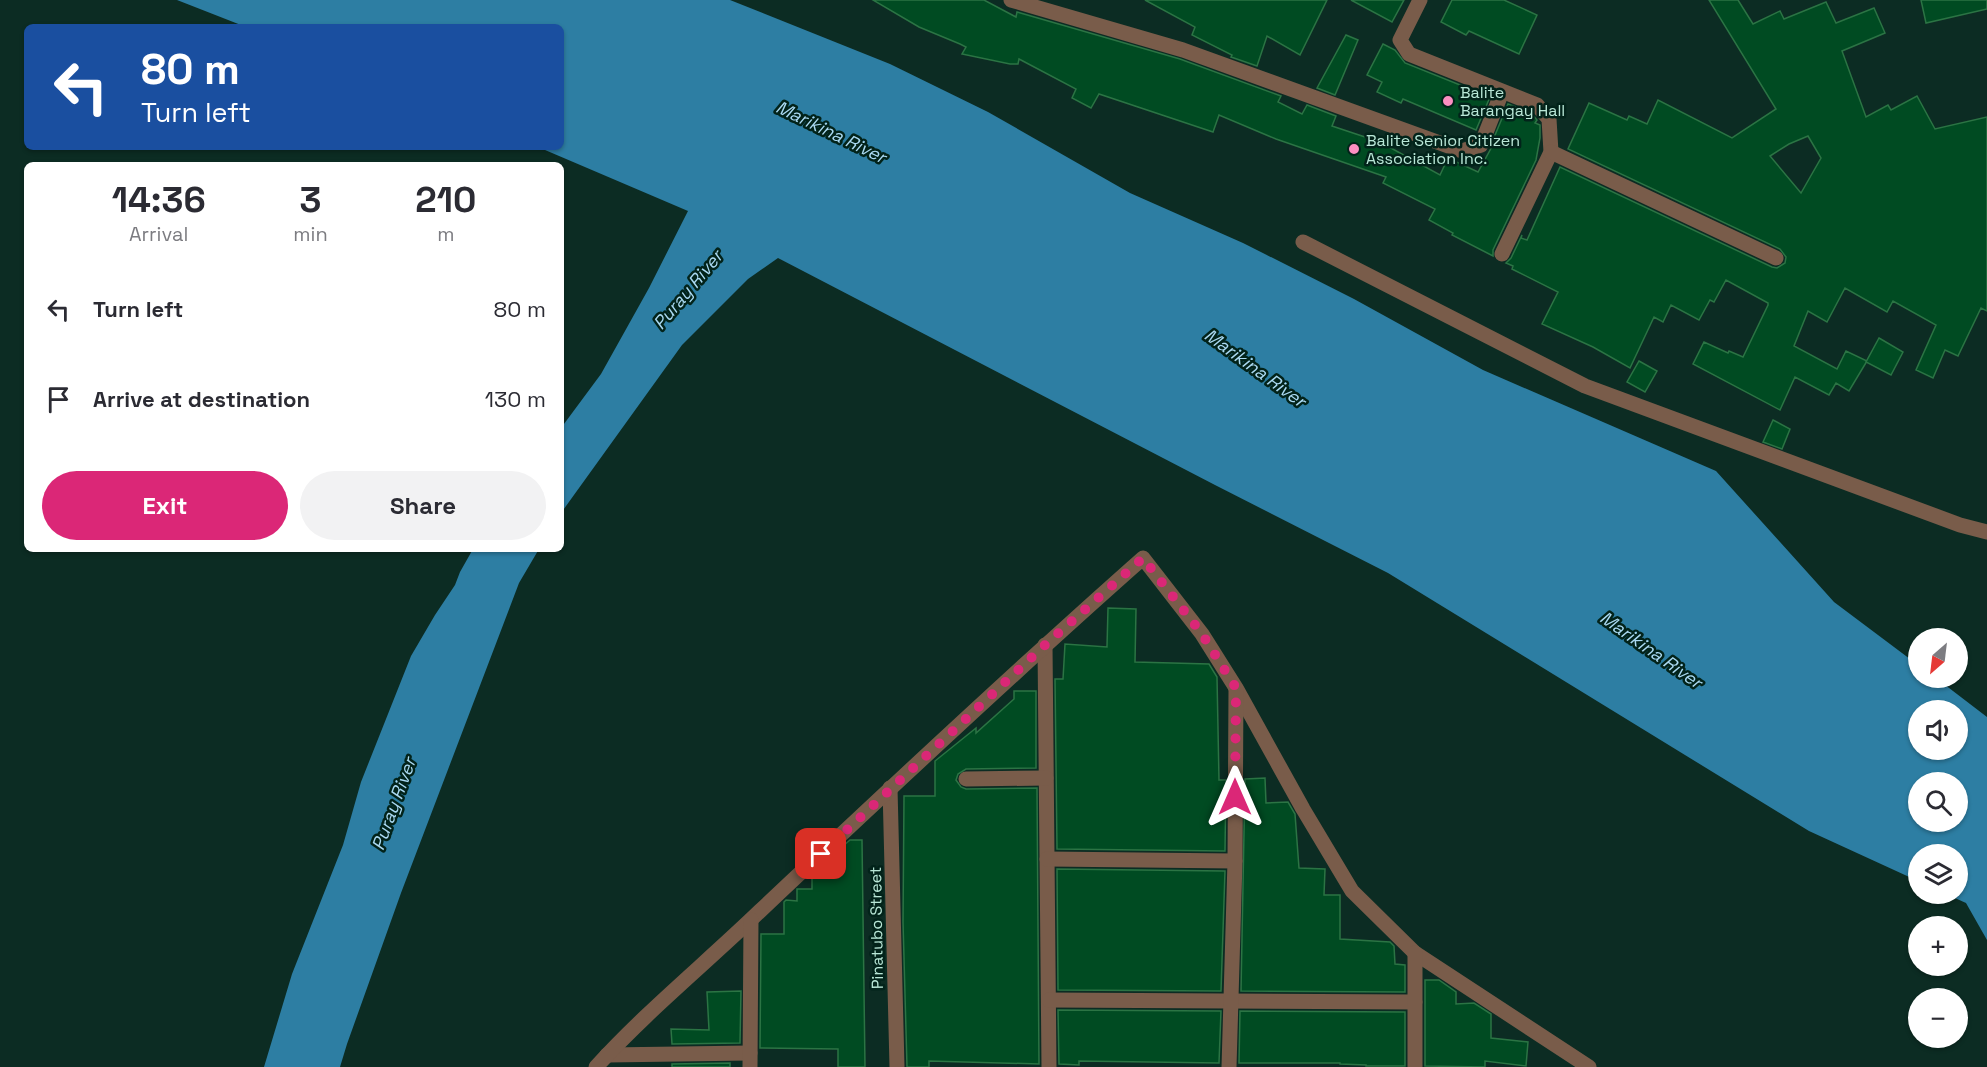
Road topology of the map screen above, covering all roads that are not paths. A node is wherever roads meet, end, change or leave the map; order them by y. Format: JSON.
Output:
{"nodes":[{"id":1,"x":1011,"y":0,"type":"edge"},
{"id":2,"x":1420,"y":0,"type":"edge"},
{"id":3,"x":1502,"y":92,"type":"junction"},
{"id":4,"x":1551,"y":152,"type":"junction"},
{"id":5,"x":1303,"y":242,"type":"dead end"},
{"id":6,"x":1502,"y":254,"type":"dead end"},
{"id":7,"x":1776,"y":258,"type":"dead end"},
{"id":8,"x":1987,"y":532,"type":"edge"},
{"id":9,"x":1045,"y":645,"type":"junction"},
{"id":10,"x":1236,"y":688,"type":"junction"},
{"id":11,"x":966,"y":778,"type":"dead end"},
{"id":12,"x":1046,"y":778,"type":"junction"},
{"id":13,"x":890,"y":788,"type":"junction"},
{"id":14,"x":1047,"y":859,"type":"junction"},
{"id":15,"x":1235,"y":861,"type":"junction"},
{"id":16,"x":751,"y":920,"type":"junction"},
{"id":17,"x":1415,"y":953,"type":"junction"},
{"id":18,"x":1049,"y":1000,"type":"junction"},
{"id":19,"x":1231,"y":1000,"type":"junction"},
{"id":20,"x":1415,"y":1002,"type":"junction"},
{"id":21,"x":607,"y":1055,"type":"junction"},
{"id":22,"x":750,"y":1060,"type":"edge"},
{"id":23,"x":596,"y":1067,"type":"edge"},
{"id":24,"x":897,"y":1067,"type":"edge"},
{"id":25,"x":1049,"y":1067,"type":"edge"},
{"id":26,"x":1229,"y":1067,"type":"edge"},
{"id":27,"x":1415,"y":1067,"type":"edge"},
{"id":28,"x":1589,"y":1067,"type":"edge"}],
"edges":[{"from":1,"to":3,"type":"street"},
{"from":2,"to":3,"type":"street"},
{"from":3,"to":4,"type":"street"},
{"from":4,"to":6,"type":"street"},
{"from":4,"to":7,"type":"street"},
{"from":5,"to":8,"type":"street"},
{"from":9,"to":10,"type":"street"},
{"from":9,"to":12,"type":"street"},
{"from":9,"to":13,"type":"street"},
{"from":10,"to":15,"type":"street"},
{"from":10,"to":17,"type":"street"},
{"from":11,"to":12,"type":"street"},
{"from":12,"to":14,"type":"street"},
{"from":13,"to":16,"type":"street"},
{"from":13,"to":24,"type":"street","name":"Pinatubo Street"},
{"from":14,"to":15,"type":"street"},
{"from":14,"to":18,"type":"street"},
{"from":15,"to":19,"type":"street"},
{"from":16,"to":21,"type":"street"},
{"from":16,"to":22,"type":"street"},
{"from":17,"to":20,"type":"street"},
{"from":17,"to":28,"type":"street"},
{"from":18,"to":19,"type":"street"},
{"from":18,"to":25,"type":"street"},
{"from":19,"to":20,"type":"street"},
{"from":19,"to":26,"type":"street"},
{"from":20,"to":27,"type":"street"},
{"from":21,"to":22,"type":"street"},
{"from":21,"to":23,"type":"street"}]}
